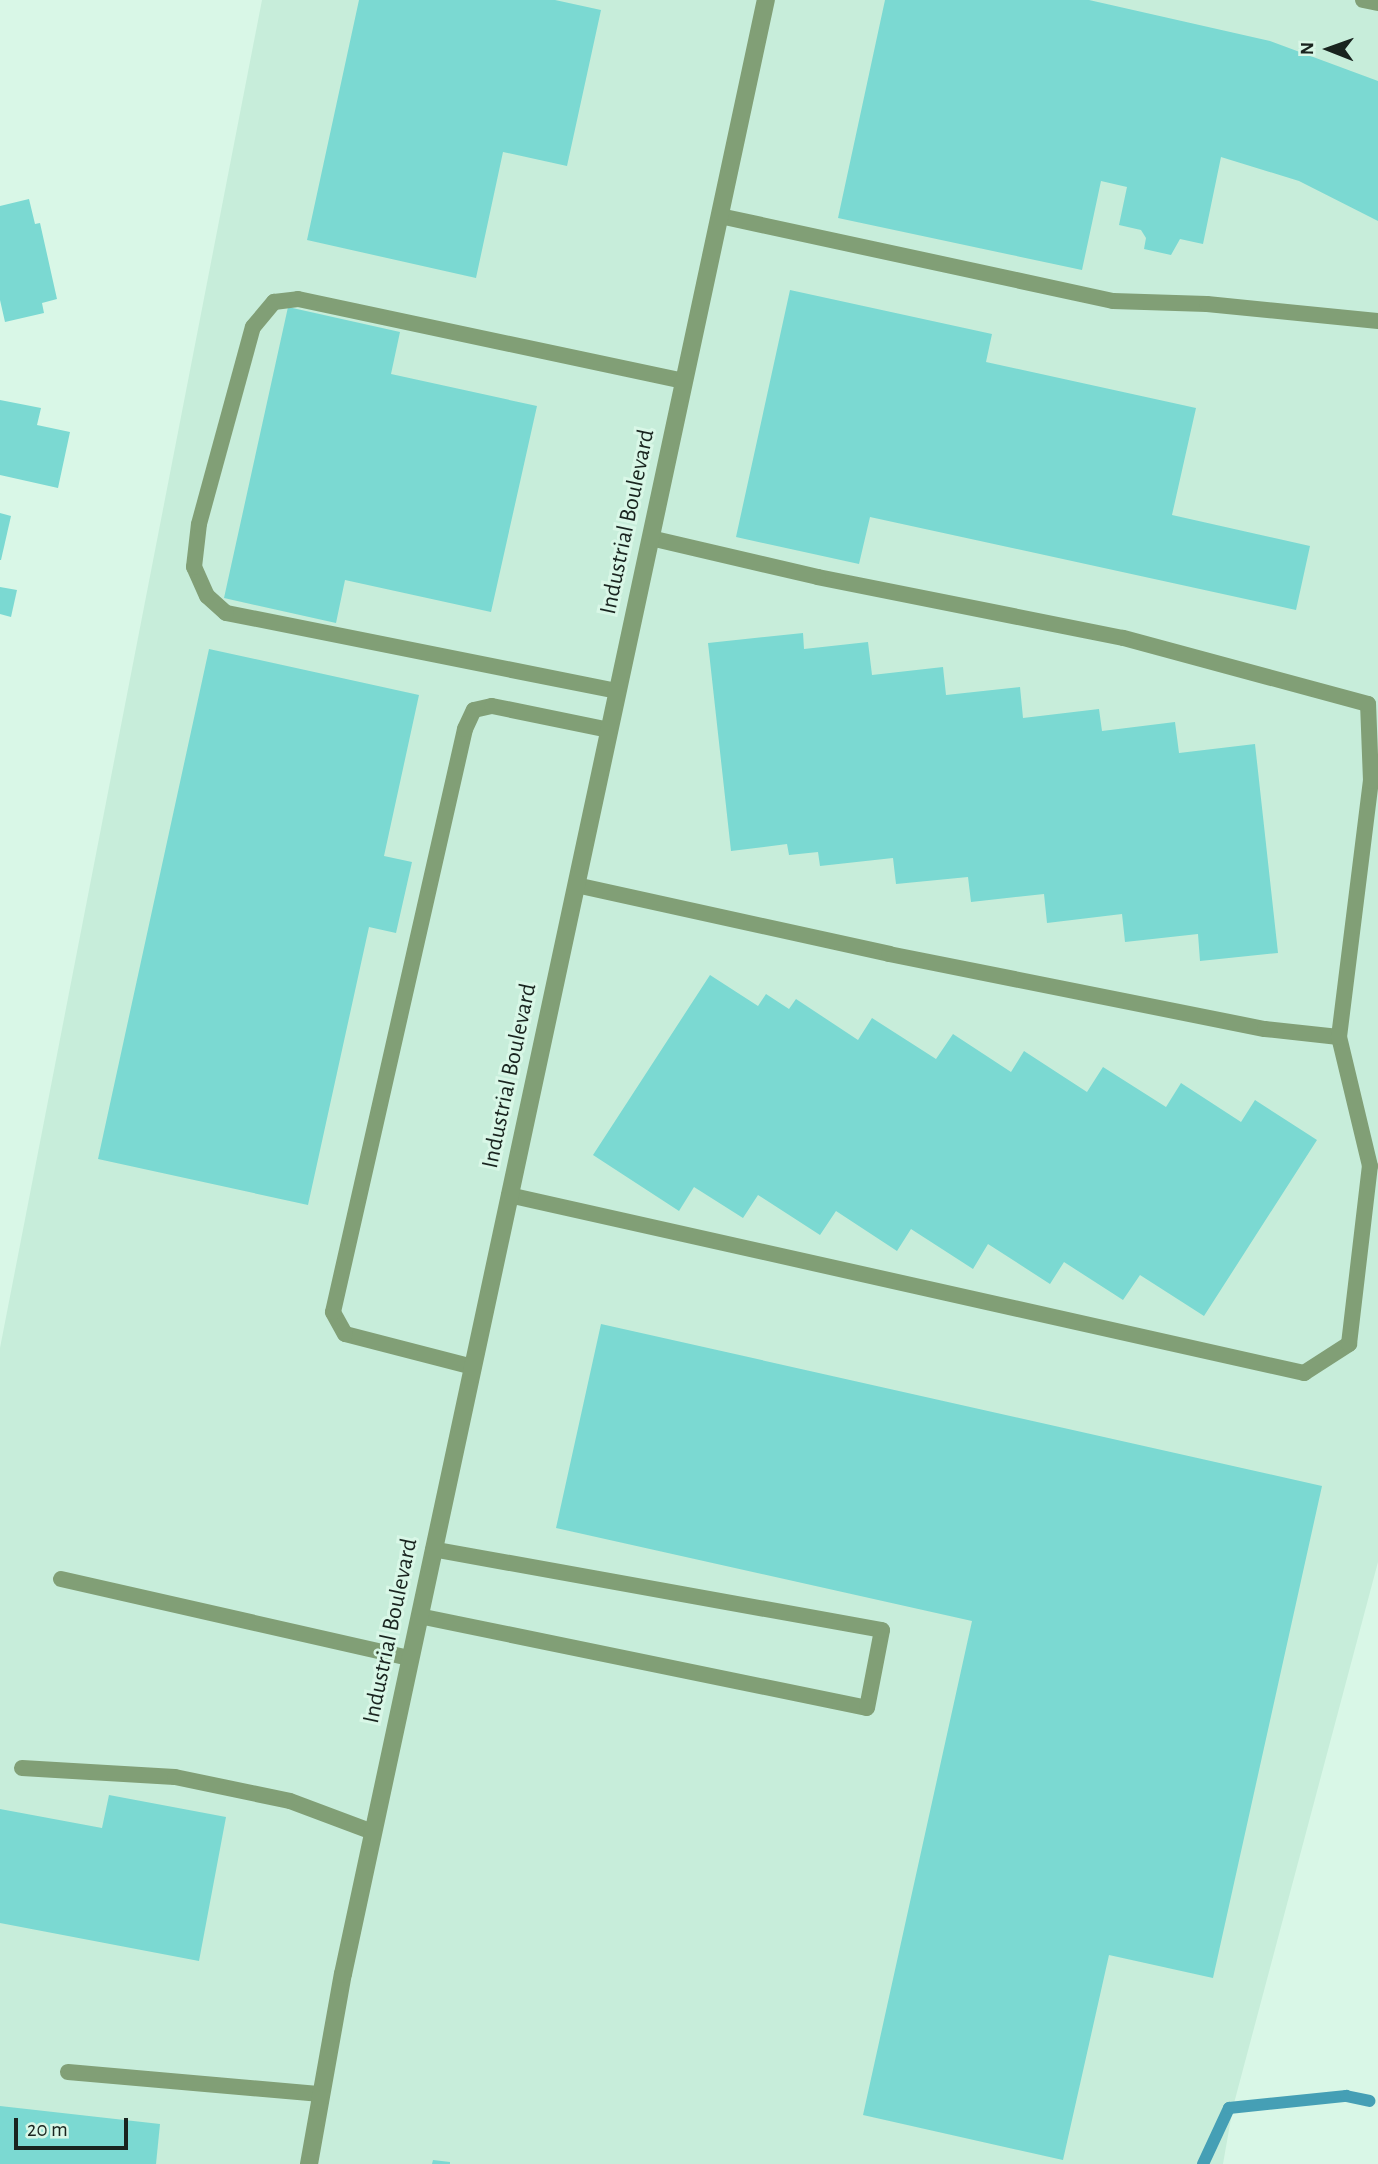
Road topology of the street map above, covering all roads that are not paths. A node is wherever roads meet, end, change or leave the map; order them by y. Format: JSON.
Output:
{"nodes":[{"id":1,"x":766,"y":0,"type":"edge"},
{"id":2,"x":1363,"y":0,"type":"edge"},
{"id":3,"x":1378,"y":3,"type":"edge"},
{"id":4,"x":720,"y":216,"type":"junction"},
{"id":5,"x":1378,"y":321,"type":"edge"},
{"id":6,"x":684,"y":381,"type":"junction"},
{"id":7,"x":650,"y":538,"type":"junction"},
{"id":8,"x":617,"y":691,"type":"junction"},
{"id":9,"x":609,"y":730,"type":"junction"},
{"id":10,"x":576,"y":885,"type":"junction"},
{"id":11,"x":1339,"y":1037,"type":"junction"},
{"id":12,"x":509,"y":1195,"type":"junction"},
{"id":13,"x":473,"y":1367,"type":"junction"},
{"id":14,"x":433,"y":1549,"type":"junction"},
{"id":15,"x":61,"y":1580,"type":"dead end"},
{"id":16,"x":419,"y":1616,"type":"junction"},
{"id":17,"x":410,"y":1658,"type":"junction"},
{"id":18,"x":22,"y":1768,"type":"dead end"},
{"id":19,"x":373,"y":1832,"type":"junction"},
{"id":20,"x":68,"y":2072,"type":"dead end"},
{"id":21,"x":321,"y":2094,"type":"junction"},
{"id":22,"x":309,"y":2164,"type":"edge"}],
"edges":[{"from":1,"to":4,"type":"street","name":"Industrial Boulevard"},
{"from":2,"to":3,"type":"lane"},
{"from":4,"to":5,"type":"lane"},
{"from":4,"to":6,"type":"street","name":"Industrial Boulevard"},
{"from":6,"to":7,"type":"street","name":"Industrial Boulevard"},
{"from":6,"to":8,"type":"lane"},
{"from":7,"to":8,"type":"street","name":"Industrial Boulevard"},
{"from":7,"to":11,"type":"lane"},
{"from":8,"to":9,"type":"street","name":"Industrial Boulevard"},
{"from":9,"to":10,"type":"street","name":"Industrial Boulevard"},
{"from":9,"to":13,"type":"lane"},
{"from":10,"to":11,"type":"lane"},
{"from":10,"to":12,"type":"street","name":"Industrial Boulevard"},
{"from":11,"to":12,"type":"lane"},
{"from":12,"to":13,"type":"street","name":"Industrial Boulevard"},
{"from":13,"to":14,"type":"street","name":"Industrial Boulevard"},
{"from":14,"to":16,"type":"street","name":"Industrial Boulevard"},
{"from":14,"to":16,"type":"lane"},
{"from":15,"to":17,"type":"lane"},
{"from":16,"to":17,"type":"street","name":"Industrial Boulevard"},
{"from":17,"to":19,"type":"street","name":"Industrial Boulevard"},
{"from":18,"to":19,"type":"lane"},
{"from":19,"to":21,"type":"street","name":"Industrial Boulevard"},
{"from":20,"to":21,"type":"lane"},
{"from":21,"to":22,"type":"street","name":"Industrial Boulevard"}]}
